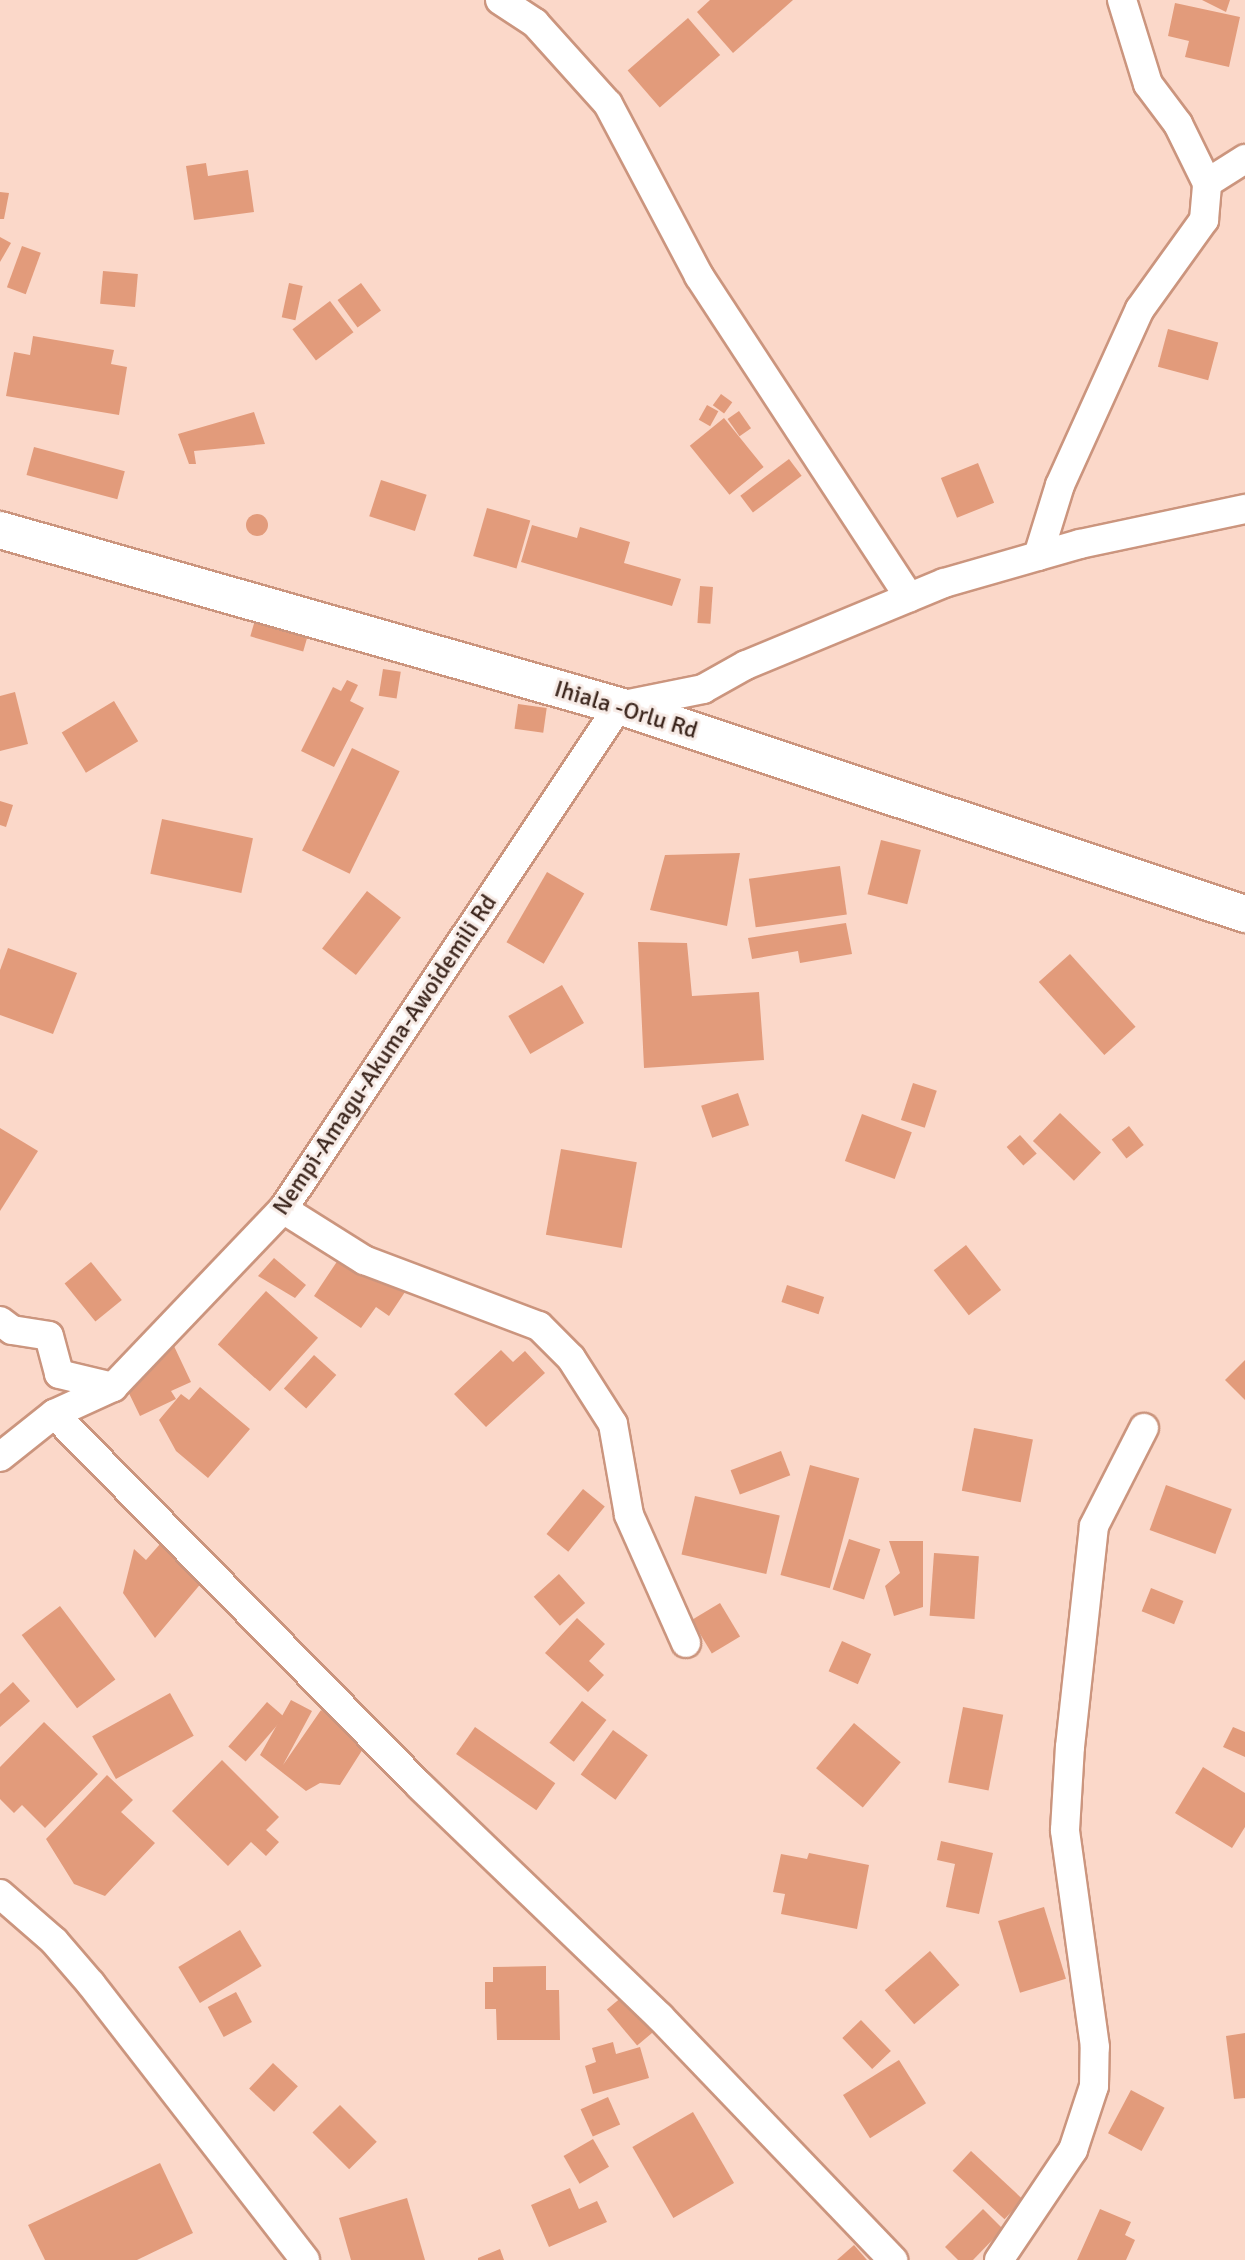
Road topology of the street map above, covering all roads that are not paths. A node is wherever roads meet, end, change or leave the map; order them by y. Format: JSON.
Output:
{"nodes":[{"id":1,"x":500,"y":0,"type":"edge"},
{"id":2,"x":1122,"y":0,"type":"edge"},
{"id":3,"x":1245,"y":159,"type":"edge"},
{"id":4,"x":1207,"y":183,"type":"junction"},
{"id":5,"x":1245,"y":509,"type":"edge"},
{"id":6,"x":0,"y":530,"type":"edge"},
{"id":7,"x":1038,"y":556,"type":"junction"},
{"id":8,"x":909,"y":597,"type":"junction"},
{"id":9,"x":619,"y":706,"type":"junction"},
{"id":10,"x":1245,"y":914,"type":"edge"},
{"id":11,"x":283,"y":1209,"type":"junction"},
{"id":12,"x":0,"y":1321,"type":"edge"},
{"id":13,"x":113,"y":1387,"type":"junction"},
{"id":14,"x":54,"y":1414,"type":"junction"},
{"id":15,"x":1144,"y":1428,"type":"dead end"},
{"id":16,"x":0,"y":1457,"type":"edge"},
{"id":17,"x":686,"y":1643,"type":"dead end"},
{"id":18,"x":0,"y":1894,"type":"edge"},
{"id":19,"x":305,"y":2260,"type":"edge"},
{"id":20,"x":893,"y":2260,"type":"edge"},
{"id":21,"x":999,"y":2260,"type":"edge"}],
"edges":[{"from":1,"to":8,"type":"street"},
{"from":2,"to":4,"type":"street"},
{"from":3,"to":4,"type":"street"},
{"from":4,"to":7,"type":"street"},
{"from":5,"to":7,"type":"street"},
{"from":6,"to":9,"type":"main road","name":"Ihiala -Orlu Rd"},
{"from":7,"to":8,"type":"street"},
{"from":8,"to":9,"type":"street"},
{"from":9,"to":10,"type":"main road","name":"Ihiala -Orlu Rd"},
{"from":9,"to":11,"type":"street","name":"Nempi-Amagu-Akuma-Awoidemili Rd"},
{"from":11,"to":13,"type":"street","name":"Nempi-Amagu-Akuma-Awoidemili Rd"},
{"from":11,"to":17,"type":"street"},
{"from":12,"to":13,"type":"street"},
{"from":13,"to":14,"type":"street","name":"Nempi-Amagu-Akuma-Awoidemili Rd"},
{"from":14,"to":16,"type":"street","name":"Nempi-Amagu-Akuma-Awoidemili Rd"},
{"from":14,"to":20,"type":"street"},
{"from":15,"to":21,"type":"street"},
{"from":18,"to":19,"type":"street"}]}
